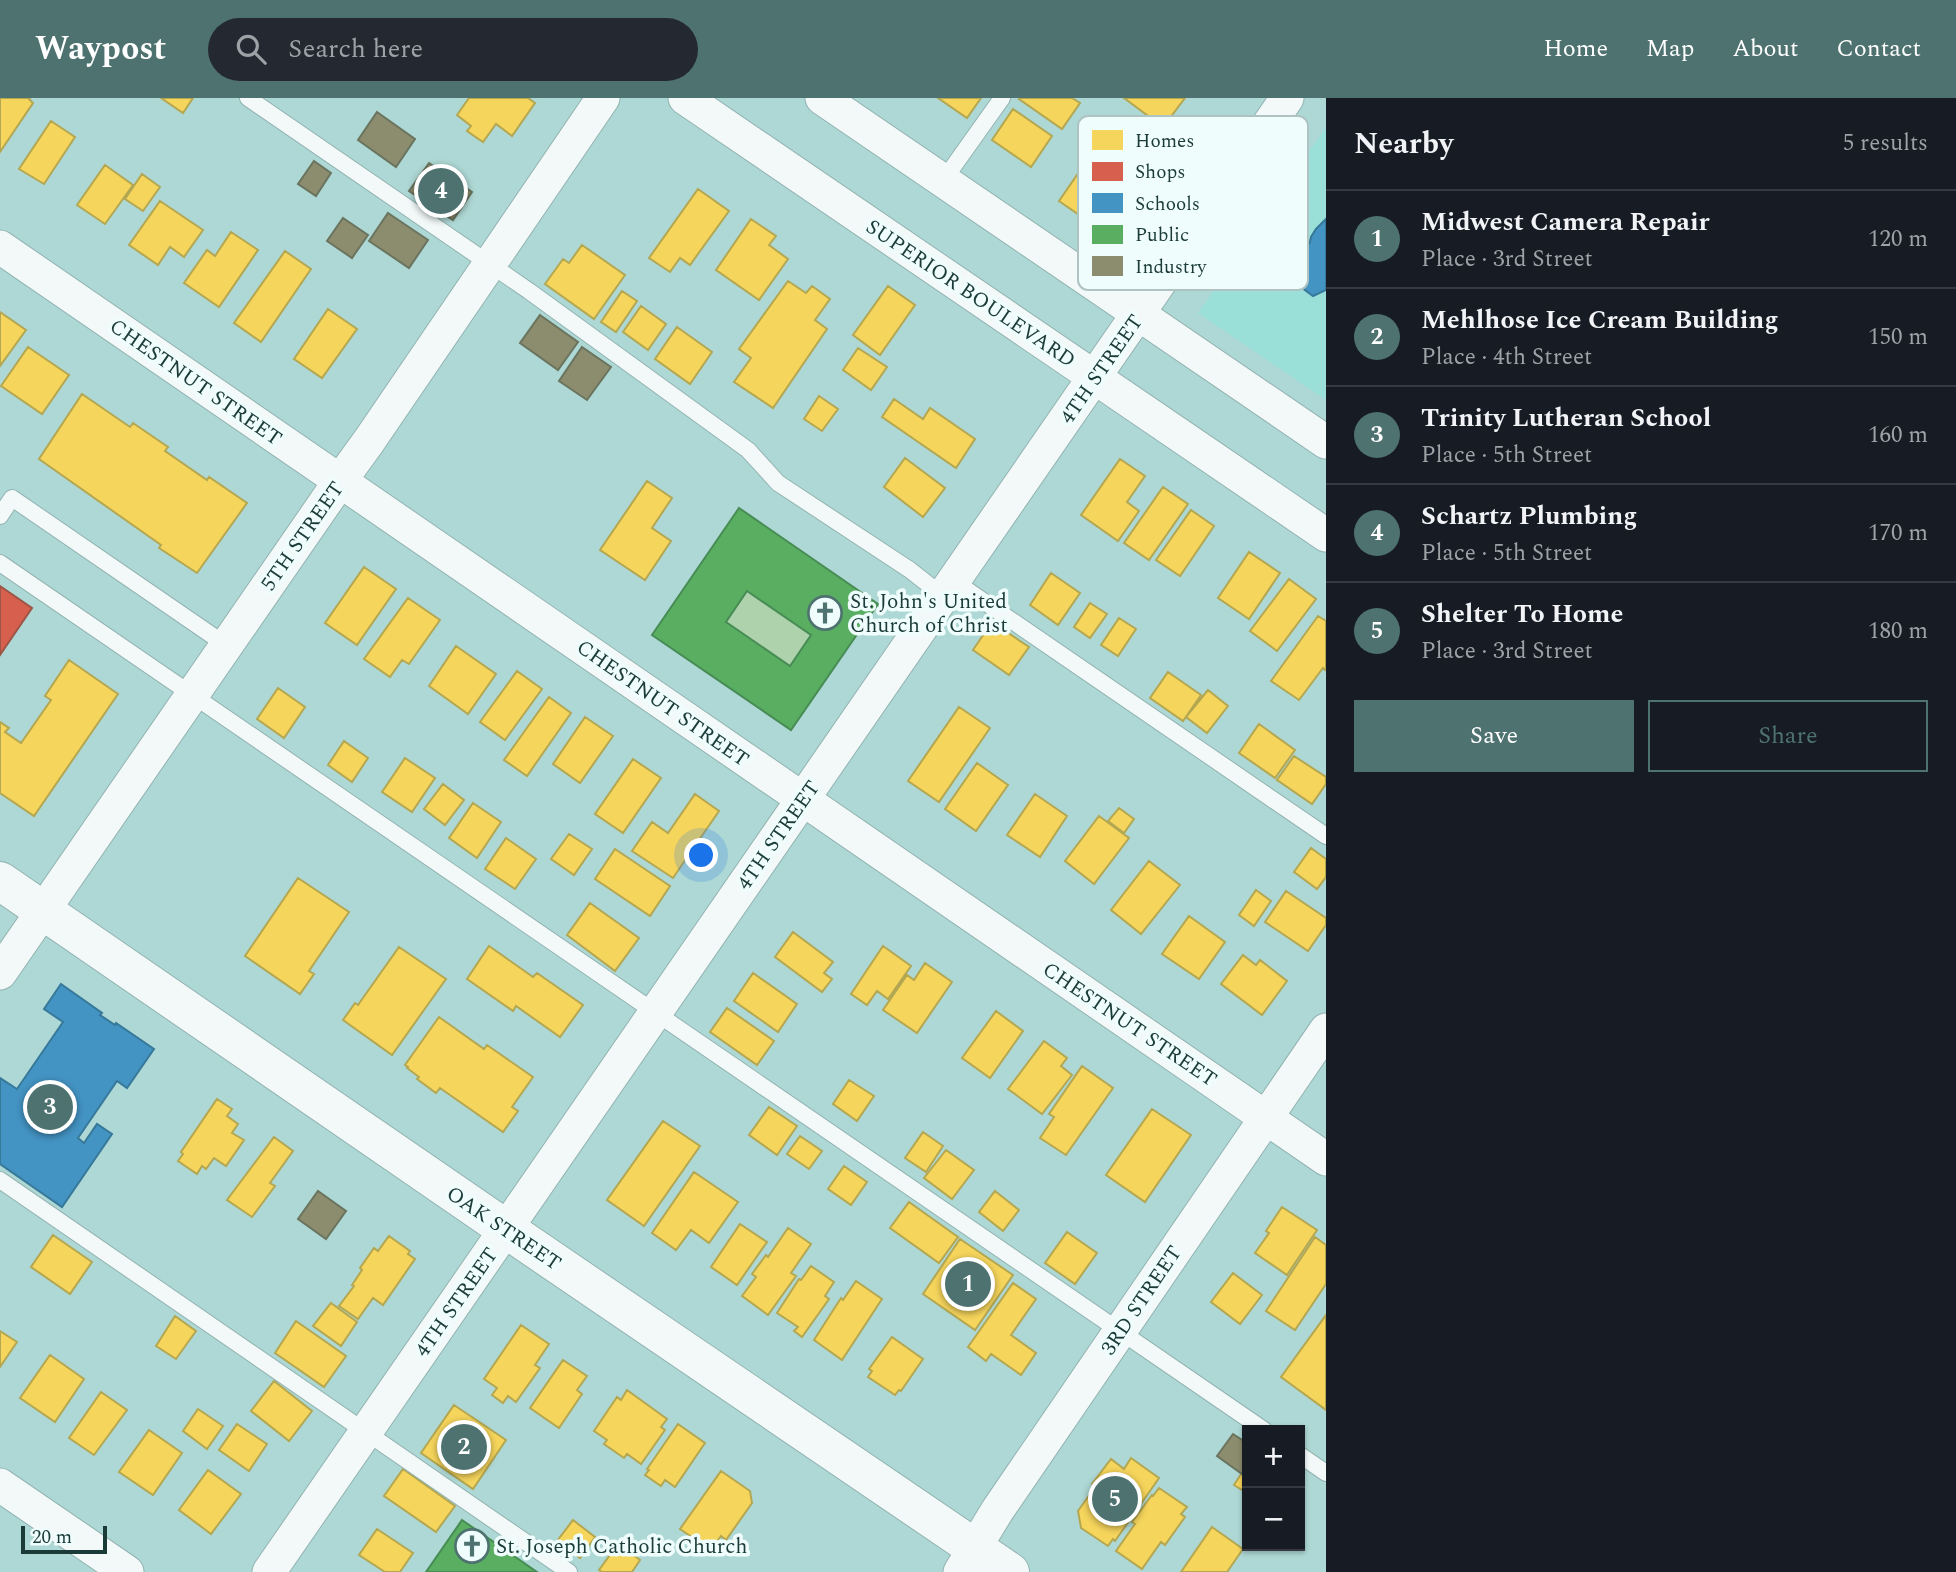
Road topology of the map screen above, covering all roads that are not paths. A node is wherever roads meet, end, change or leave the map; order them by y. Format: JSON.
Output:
{"nodes":[{"id":1,"x":248,"y":98,"type":"edge"},
{"id":2,"x":603,"y":98,"type":"edge"},
{"id":3,"x":685,"y":98,"type":"edge"},
{"id":4,"x":822,"y":98,"type":"edge"},
{"id":5,"x":1002,"y":98,"type":"edge"},
{"id":6,"x":1287,"y":98,"type":"edge"},
{"id":7,"x":1275,"y":116,"type":"edge"},
{"id":8,"x":943,"y":181,"type":"junction"},
{"id":9,"x":0,"y":247,"type":"edge"},
{"id":10,"x":490,"y":264,"type":"junction"},
{"id":11,"x":1078,"y":273,"type":"edge"},
{"id":12,"x":1104,"y":290,"type":"edge"},
{"id":13,"x":1155,"y":290,"type":"edge"},
{"id":14,"x":1139,"y":314,"type":"junction"},
{"id":15,"x":1095,"y":377,"type":"junction"},
{"id":16,"x":1326,"y":442,"type":"edge"},
{"id":17,"x":340,"y":481,"type":"junction"},
{"id":18,"x":0,"y":516,"type":"edge"},
{"id":19,"x":1326,"y":535,"type":"edge"},
{"id":20,"x":0,"y":563,"type":"edge"},
{"id":21,"x":949,"y":588,"type":"junction"},
{"id":22,"x":226,"y":645,"type":"junction"},
{"id":23,"x":191,"y":695,"type":"junction"},
{"id":24,"x":803,"y":799,"type":"junction"},
{"id":25,"x":1326,"y":836,"type":"edge"},
{"id":26,"x":0,"y":881,"type":"edge"},
{"id":27,"x":43,"y":911,"type":"junction"},
{"id":28,"x":0,"y":973,"type":"edge"},
{"id":29,"x":655,"y":1014,"type":"junction"},
{"id":30,"x":1326,"y":1030,"type":"edge"},
{"id":31,"x":1266,"y":1118,"type":"junction"},
{"id":32,"x":1326,"y":1159,"type":"edge"},
{"id":33,"x":0,"y":1180,"type":"edge"},
{"id":34,"x":506,"y":1229,"type":"junction"},
{"id":35,"x":1120,"y":1331,"type":"junction"},
{"id":36,"x":1257,"y":1425,"type":"edge"},
{"id":37,"x":366,"y":1432,"type":"junction"},
{"id":38,"x":1305,"y":1459,"type":"edge"},
{"id":39,"x":1326,"y":1474,"type":"edge"},
{"id":40,"x":0,"y":1485,"type":"edge"},
{"id":41,"x":967,"y":1560,"type":"edge"},
{"id":42,"x":127,"y":1572,"type":"edge"},
{"id":43,"x":270,"y":1572,"type":"edge"},
{"id":44,"x":569,"y":1572,"type":"edge"},
{"id":45,"x":1010,"y":1572,"type":"edge"}],
"edges":[{"from":1,"to":10,"type":"lane"},
{"from":2,"to":10,"type":"street","name":"5TH STREET"},
{"from":3,"to":15,"type":"street","name":"SUPERIOR BOULEVARD"},
{"from":4,"to":8,"type":"street"},
{"from":5,"to":8,"type":"lane"},
{"from":6,"to":7,"type":"street","name":"4TH STREET"},
{"from":8,"to":11,"type":"street"},
{"from":9,"to":17,"type":"street","name":"CHESTNUT STREET"},
{"from":10,"to":17,"type":"street","name":"5TH STREET"},
{"from":10,"to":21,"type":"lane"},
{"from":12,"to":14,"type":"street"},
{"from":13,"to":14,"type":"street","name":"4TH STREET"},
{"from":14,"to":15,"type":"street","name":"4TH STREET"},
{"from":14,"to":16,"type":"street"},
{"from":15,"to":19,"type":"street","name":"SUPERIOR BOULEVARD"},
{"from":15,"to":21,"type":"street","name":"4TH STREET"},
{"from":17,"to":22,"type":"street","name":"5TH STREET"},
{"from":17,"to":24,"type":"street","name":"CHESTNUT STREET"},
{"from":18,"to":22,"type":"lane"},
{"from":20,"to":23,"type":"lane"},
{"from":21,"to":24,"type":"street","name":"4TH STREET"},
{"from":21,"to":25,"type":"lane"},
{"from":22,"to":23,"type":"street","name":"5TH STREET"},
{"from":23,"to":27,"type":"street","name":"5TH STREET"},
{"from":23,"to":29,"type":"lane"},
{"from":24,"to":29,"type":"street","name":"4TH STREET"},
{"from":24,"to":31,"type":"street","name":"CHESTNUT STREET"},
{"from":26,"to":27,"type":"street","name":"OAK STREET"},
{"from":27,"to":28,"type":"street","name":"5TH STREET"},
{"from":27,"to":34,"type":"street","name":"OAK STREET"},
{"from":29,"to":34,"type":"street","name":"4TH STREET"},
{"from":29,"to":35,"type":"lane"},
{"from":30,"to":31,"type":"street","name":"3RD STREET"},
{"from":31,"to":32,"type":"street","name":"CHESTNUT STREET"},
{"from":31,"to":35,"type":"street","name":"3RD STREET"},
{"from":33,"to":37,"type":"lane"},
{"from":34,"to":37,"type":"street","name":"4TH STREET"},
{"from":34,"to":41,"type":"street","name":"OAK STREET"},
{"from":35,"to":36,"type":"lane"},
{"from":35,"to":41,"type":"street","name":"3RD STREET"},
{"from":37,"to":43,"type":"street","name":"4TH STREET"},
{"from":37,"to":44,"type":"lane"},
{"from":38,"to":39,"type":"lane"},
{"from":40,"to":42,"type":"street"},
{"from":41,"to":45,"type":"street","name":"OAK STREET"}]}
